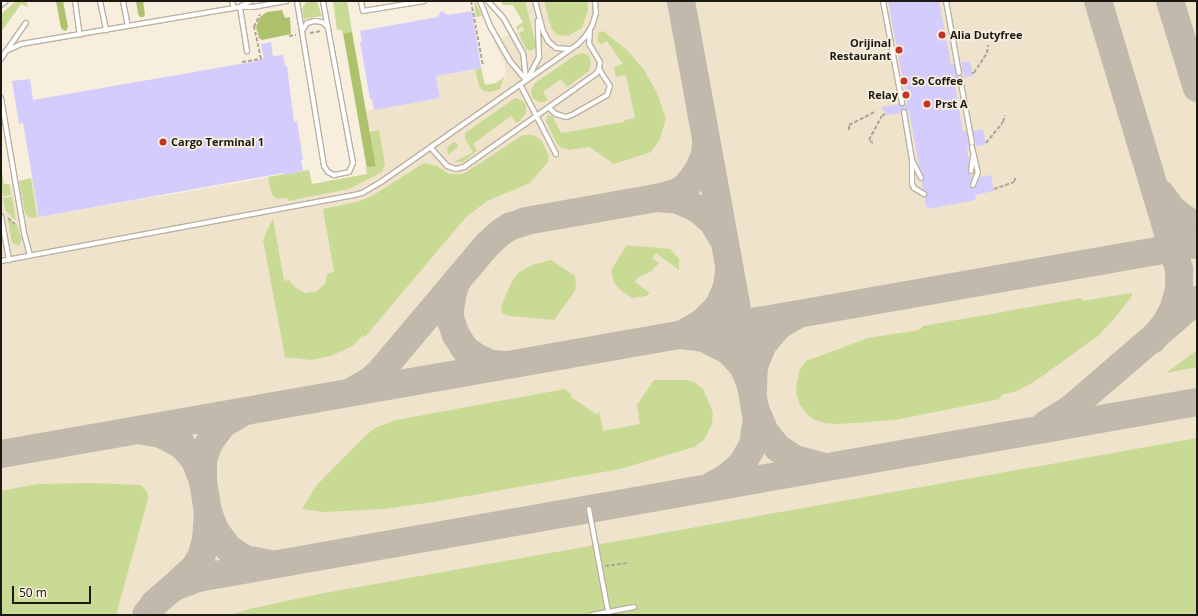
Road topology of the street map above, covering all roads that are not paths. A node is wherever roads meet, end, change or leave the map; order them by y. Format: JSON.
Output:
{"nodes":[{"id":1,"x":6,"y":1,"type":"edge"},
{"id":2,"x":75,"y":1,"type":"edge"},
{"id":3,"x":100,"y":1,"type":"edge"},
{"id":4,"x":123,"y":1,"type":"edge"},
{"id":5,"x":232,"y":1,"type":"edge"},
{"id":6,"x":252,"y":1,"type":"edge"},
{"id":7,"x":286,"y":1,"type":"edge"},
{"id":8,"x":297,"y":1,"type":"edge"},
{"id":9,"x":323,"y":1,"type":"edge"},
{"id":10,"x":361,"y":1,"type":"edge"},
{"id":11,"x":424,"y":1,"type":"edge"},
{"id":12,"x":480,"y":1,"type":"edge"},
{"id":13,"x":488,"y":1,"type":"edge"},
{"id":14,"x":535,"y":1,"type":"edge"},
{"id":15,"x":595,"y":1,"type":"edge"},
{"id":16,"x":883,"y":1,"type":"edge"},
{"id":17,"x":946,"y":1,"type":"edge"},
{"id":18,"x":1,"y":5,"type":"edge"},
{"id":19,"x":240,"y":6,"type":"junction"},
{"id":20,"x":234,"y":8,"type":"junction"},
{"id":21,"x":538,"y":15,"type":"junction"},
{"id":22,"x":26,"y":22,"type":"dead end"},
{"id":23,"x":128,"y":26,"type":"junction"},
{"id":24,"x":106,"y":30,"type":"junction"},
{"id":25,"x":327,"y":30,"type":"junction"},
{"id":26,"x":590,"y":31,"type":"junction"},
{"id":27,"x":80,"y":35,"type":"junction"},
{"id":28,"x":298,"y":35,"type":"junction"},
{"id":29,"x":577,"y":45,"type":"junction"},
{"id":30,"x":6,"y":51,"type":"junction"},
{"id":31,"x":247,"y":51,"type":"dead end"},
{"id":32,"x":1,"y":59,"type":"edge"},
{"id":33,"x":599,"y":69,"type":"junction"},
{"id":34,"x":526,"y":80,"type":"junction"},
{"id":35,"x":520,"y":84,"type":"junction"},
{"id":36,"x":1,"y":98,"type":"edge"},
{"id":37,"x":902,"y":103,"type":"dead end"},
{"id":38,"x":549,"y":108,"type":"junction"},
{"id":39,"x":904,"y":112,"type":"dead end"},
{"id":40,"x":537,"y":117,"type":"junction"},
{"id":41,"x":431,"y":148,"type":"junction"},
{"id":42,"x":556,"y":154,"type":"dead end"},
{"id":43,"x":974,"y":154,"type":"junction"},
{"id":44,"x":912,"y":160,"type":"junction"},
{"id":45,"x":971,"y":170,"type":"dead end"},
{"id":46,"x":921,"y":178,"type":"dead end"},
{"id":47,"x":973,"y":185,"type":"dead end"},
{"id":48,"x":924,"y":194,"type":"dead end"},
{"id":49,"x":1,"y":216,"type":"edge"},
{"id":50,"x":30,"y":255,"type":"junction"},
{"id":51,"x":9,"y":260,"type":"junction"},
{"id":52,"x":1,"y":261,"type":"edge"},
{"id":53,"x":589,"y":509,"type":"dead end"},
{"id":54,"x":634,"y":607,"type":"dead end"},
{"id":55,"x":608,"y":612,"type":"junction"},
{"id":56,"x":592,"y":615,"type":"edge"}],
"edges":[{"from":1,"to":18,"type":"lane"},
{"from":2,"to":27,"type":"lane"},
{"from":3,"to":24,"type":"lane"},
{"from":4,"to":23,"type":"lane"},
{"from":5,"to":20,"type":"lane"},
{"from":6,"to":19,"type":"lane"},
{"from":7,"to":19,"type":"lane"},
{"from":8,"to":28,"type":"lane"},
{"from":9,"to":25,"type":"lane"},
{"from":10,"to":11,"type":"lane"},
{"from":12,"to":34,"type":"lane"},
{"from":13,"to":34,"type":"lane"},
{"from":14,"to":21,"type":"lane"},
{"from":15,"to":26,"type":"lane"},
{"from":16,"to":37,"type":"lane"},
{"from":17,"to":43,"type":"lane"},
{"from":19,"to":20,"type":"lane"},
{"from":19,"to":31,"type":"lane"},
{"from":20,"to":23,"type":"lane"},
{"from":21,"to":29,"type":"lane"},
{"from":21,"to":34,"type":"lane"},
{"from":22,"to":30,"type":"lane"},
{"from":23,"to":24,"type":"lane"},
{"from":24,"to":27,"type":"lane"},
{"from":25,"to":28,"type":"lane"},
{"from":25,"to":28,"type":"lane"},
{"from":26,"to":29,"type":"lane"},
{"from":26,"to":33,"type":"lane"},
{"from":27,"to":30,"type":"lane"},
{"from":29,"to":34,"type":"lane"},
{"from":30,"to":32,"type":"lane"},
{"from":33,"to":38,"type":"lane"},
{"from":33,"to":38,"type":"lane"},
{"from":34,"to":35,"type":"lane"},
{"from":35,"to":40,"type":"lane"},
{"from":35,"to":41,"type":"lane"},
{"from":36,"to":50,"type":"lane"},
{"from":38,"to":40,"type":"lane"},
{"from":39,"to":44,"type":"lane"},
{"from":40,"to":41,"type":"lane"},
{"from":40,"to":42,"type":"lane"},
{"from":41,"to":50,"type":"lane"},
{"from":43,"to":45,"type":"lane"},
{"from":43,"to":47,"type":"lane"},
{"from":44,"to":46,"type":"lane"},
{"from":44,"to":48,"type":"lane"},
{"from":49,"to":51,"type":"lane"},
{"from":50,"to":51,"type":"lane"},
{"from":51,"to":52,"type":"lane"},
{"from":53,"to":55,"type":"lane"},
{"from":54,"to":55,"type":"lane"},
{"from":55,"to":56,"type":"lane"}]}
